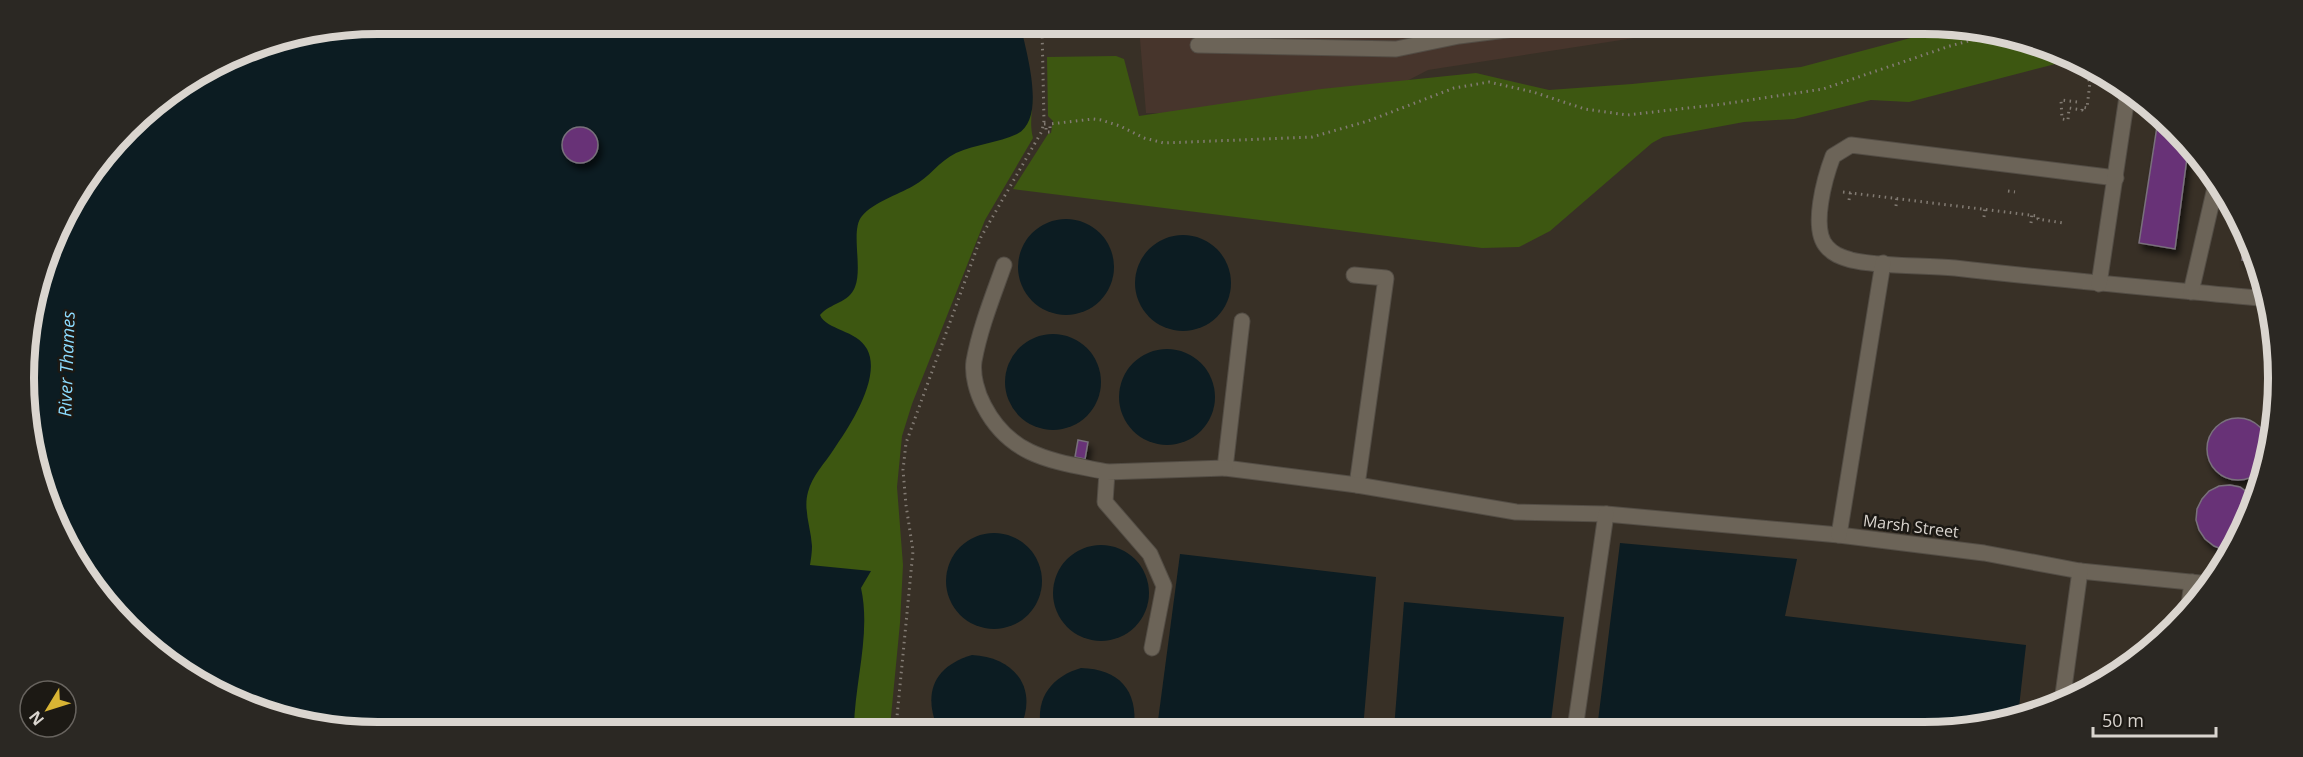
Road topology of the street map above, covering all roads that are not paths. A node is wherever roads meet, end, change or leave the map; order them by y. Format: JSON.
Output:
{"nodes":[{"id":1,"x":1475,"y":34,"type":"edge"},
{"id":2,"x":1198,"y":45,"type":"dead end"},
{"id":3,"x":2126,"y":100,"type":"edge"},
{"id":4,"x":2116,"y":178,"type":"junction"},
{"id":5,"x":2214,"y":192,"type":"edge"},
{"id":6,"x":1883,"y":263,"type":"junction"},
{"id":7,"x":1004,"y":265,"type":"dead end"},
{"id":8,"x":1354,"y":275,"type":"dead end"},
{"id":9,"x":2099,"y":284,"type":"junction"},
{"id":10,"x":2191,"y":292,"type":"junction"},
{"id":11,"x":2259,"y":298,"type":"edge"},
{"id":12,"x":1242,"y":321,"type":"dead end"},
{"id":13,"x":1224,"y":468,"type":"junction"},
{"id":14,"x":1107,"y":472,"type":"junction"},
{"id":15,"x":1357,"y":485,"type":"junction"},
{"id":16,"x":1606,"y":514,"type":"junction"},
{"id":17,"x":1839,"y":535,"type":"junction"},
{"id":18,"x":2080,"y":571,"type":"junction"},
{"id":19,"x":2192,"y":582,"type":"junction"},
{"id":20,"x":2201,"y":583,"type":"edge"},
{"id":21,"x":2190,"y":596,"type":"edge"},
{"id":22,"x":1152,"y":648,"type":"dead end"},
{"id":23,"x":2063,"y":693,"type":"edge"},
{"id":24,"x":1576,"y":722,"type":"edge"}],
"edges":[{"from":1,"to":2,"type":"lane"},
{"from":3,"to":4,"type":"lane"},
{"from":4,"to":6,"type":"lane"},
{"from":4,"to":9,"type":"lane"},
{"from":5,"to":10,"type":"lane"},
{"from":6,"to":9,"type":"lane"},
{"from":6,"to":17,"type":"lane"},
{"from":7,"to":14,"type":"lane","name":"Marsh Street"},
{"from":8,"to":15,"type":"lane"},
{"from":9,"to":10,"type":"lane"},
{"from":10,"to":11,"type":"lane"},
{"from":12,"to":13,"type":"lane"},
{"from":13,"to":14,"type":"lane","name":"Marsh Street"},
{"from":13,"to":15,"type":"lane","name":"Marsh Street"},
{"from":14,"to":22,"type":"lane"},
{"from":15,"to":16,"type":"lane","name":"Marsh Street"},
{"from":16,"to":17,"type":"lane","name":"Marsh Street"},
{"from":16,"to":24,"type":"lane"},
{"from":17,"to":18,"type":"lane","name":"Marsh Street"},
{"from":18,"to":19,"type":"lane","name":"Marsh Street"},
{"from":18,"to":23,"type":"lane"},
{"from":19,"to":20,"type":"lane","name":"Marsh Street"},
{"from":19,"to":21,"type":"lane"}]}
